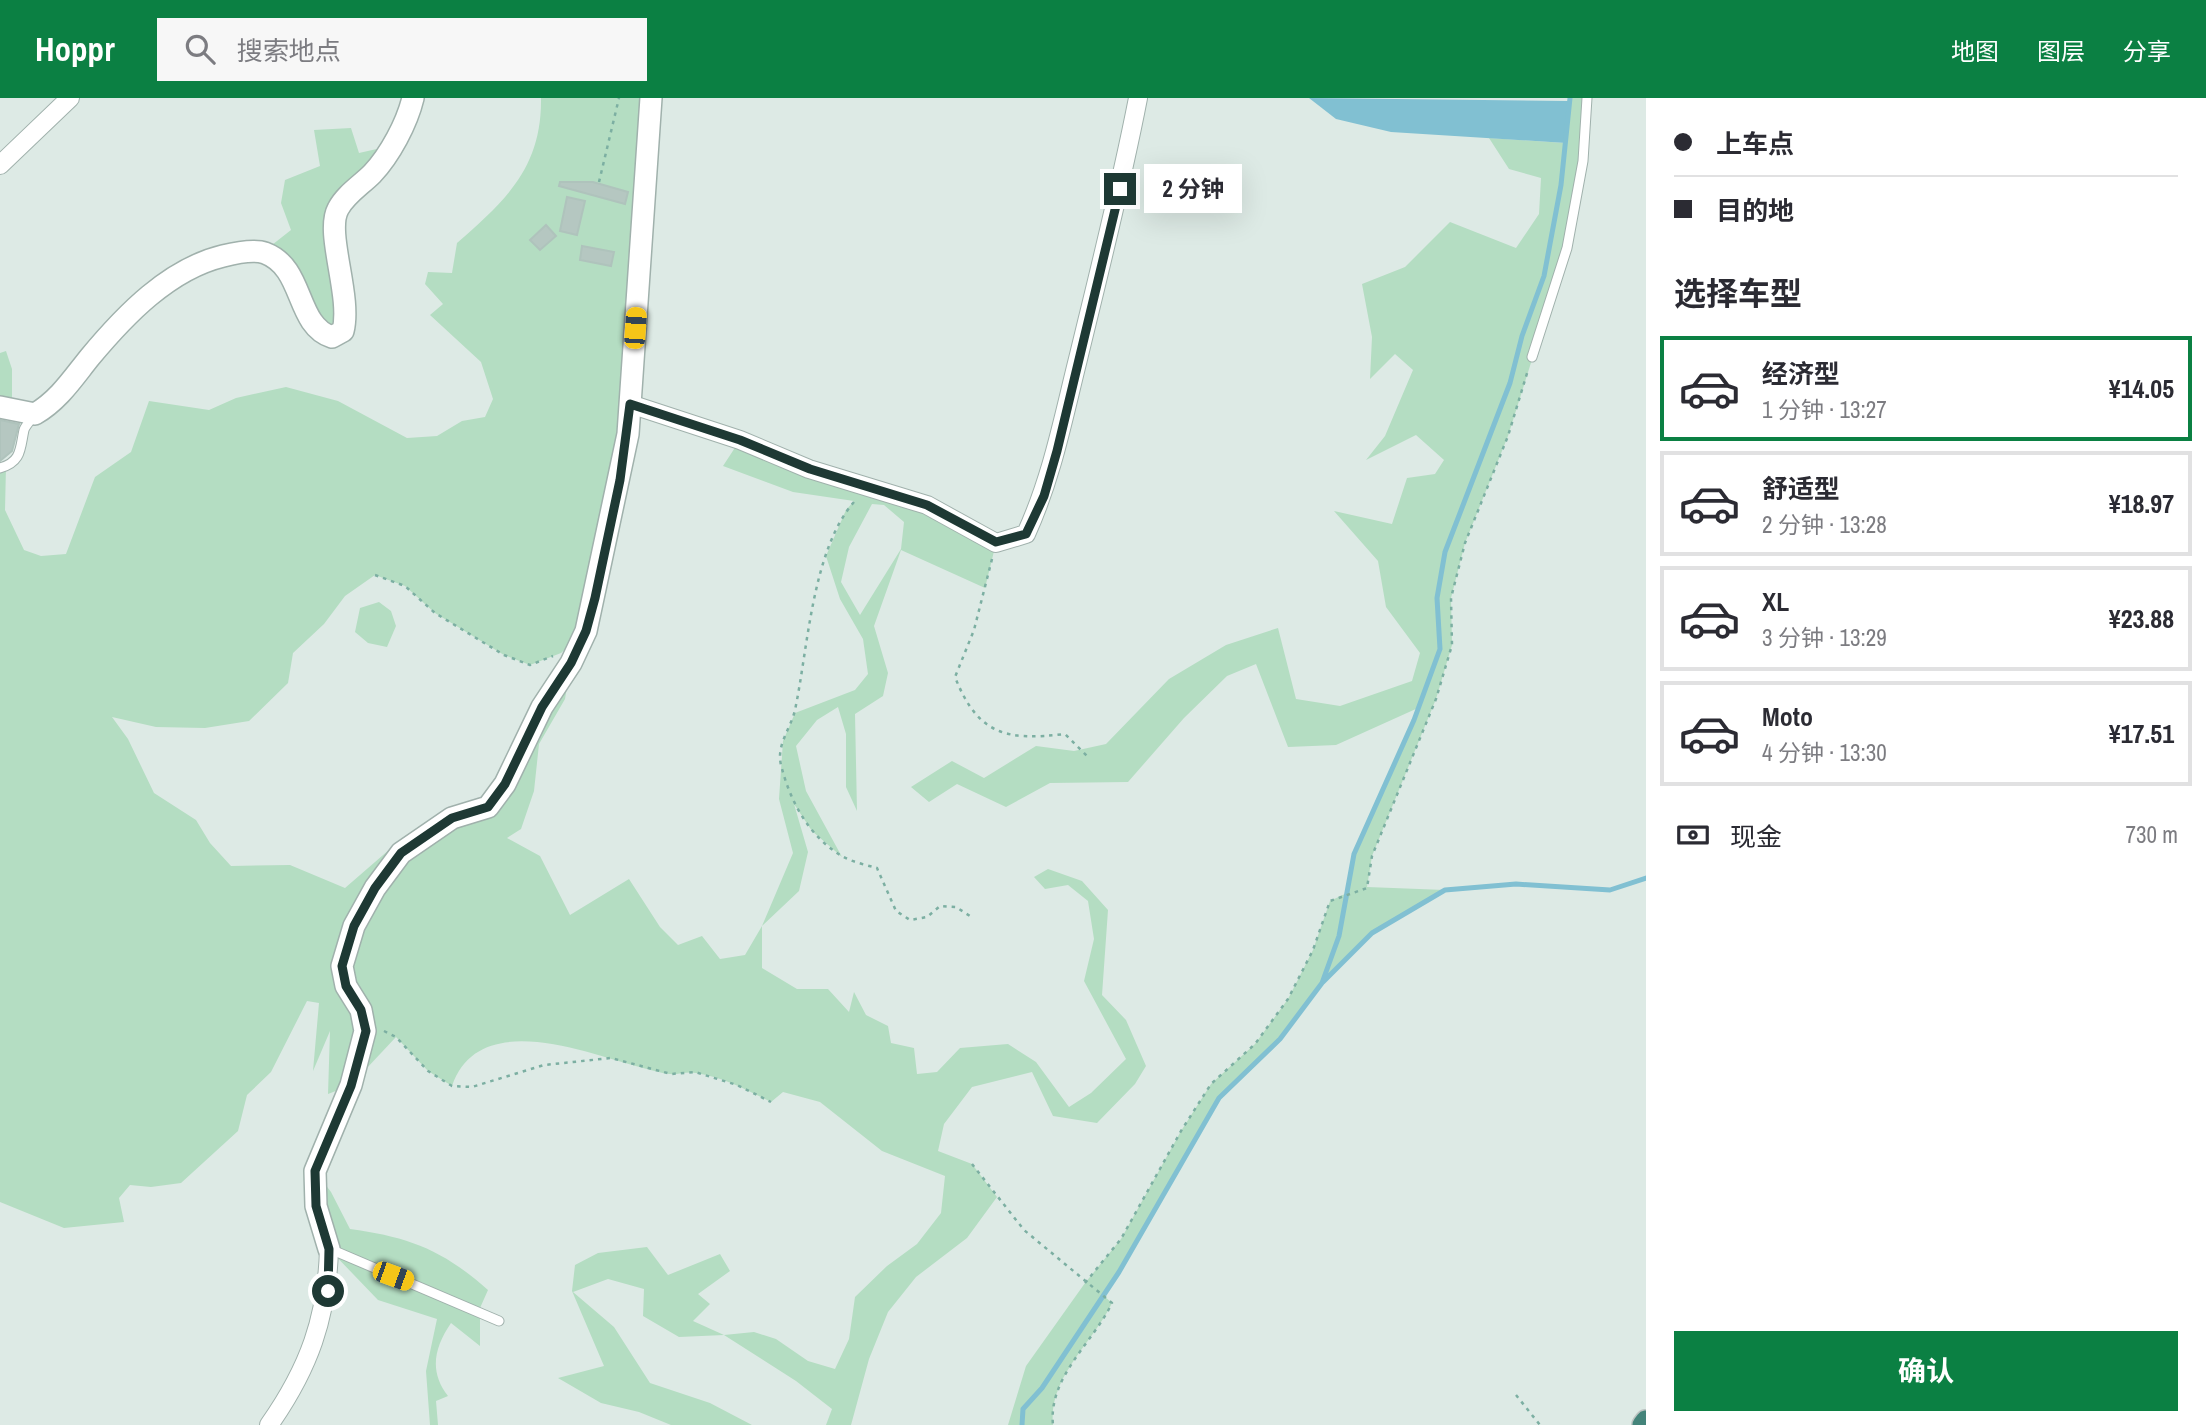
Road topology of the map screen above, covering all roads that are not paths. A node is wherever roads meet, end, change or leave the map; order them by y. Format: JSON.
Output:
{"nodes":[{"id":1,"x":70,"y":98,"type":"edge"},
{"id":2,"x":413,"y":98,"type":"edge"},
{"id":3,"x":651,"y":98,"type":"edge"},
{"id":4,"x":1138,"y":98,"type":"edge"},
{"id":5,"x":1587,"y":98,"type":"edge"},
{"id":6,"x":0,"y":165,"type":"edge"},
{"id":7,"x":1532,"y":357,"type":"road end"},
{"id":8,"x":630,"y":404,"type":"junction"},
{"id":9,"x":0,"y":407,"type":"edge"},
{"id":10,"x":35,"y":414,"type":"junction"},
{"id":11,"x":0,"y":468,"type":"edge"},
{"id":12,"x":329,"y":1249,"type":"junction"},
{"id":13,"x":499,"y":1321,"type":"dead end"},
{"id":14,"x":269,"y":1425,"type":"edge"}],
"edges":[{"from":1,"to":6,"type":"street"},
{"from":2,"to":10,"type":"street"},
{"from":3,"to":8,"type":"street"},
{"from":4,"to":8,"type":"street"},
{"from":5,"to":7,"type":"lane"},
{"from":8,"to":12,"type":"street"},
{"from":9,"to":10,"type":"street"},
{"from":10,"to":11,"type":"lane"},
{"from":12,"to":13,"type":"lane"},
{"from":12,"to":14,"type":"street"}]}
